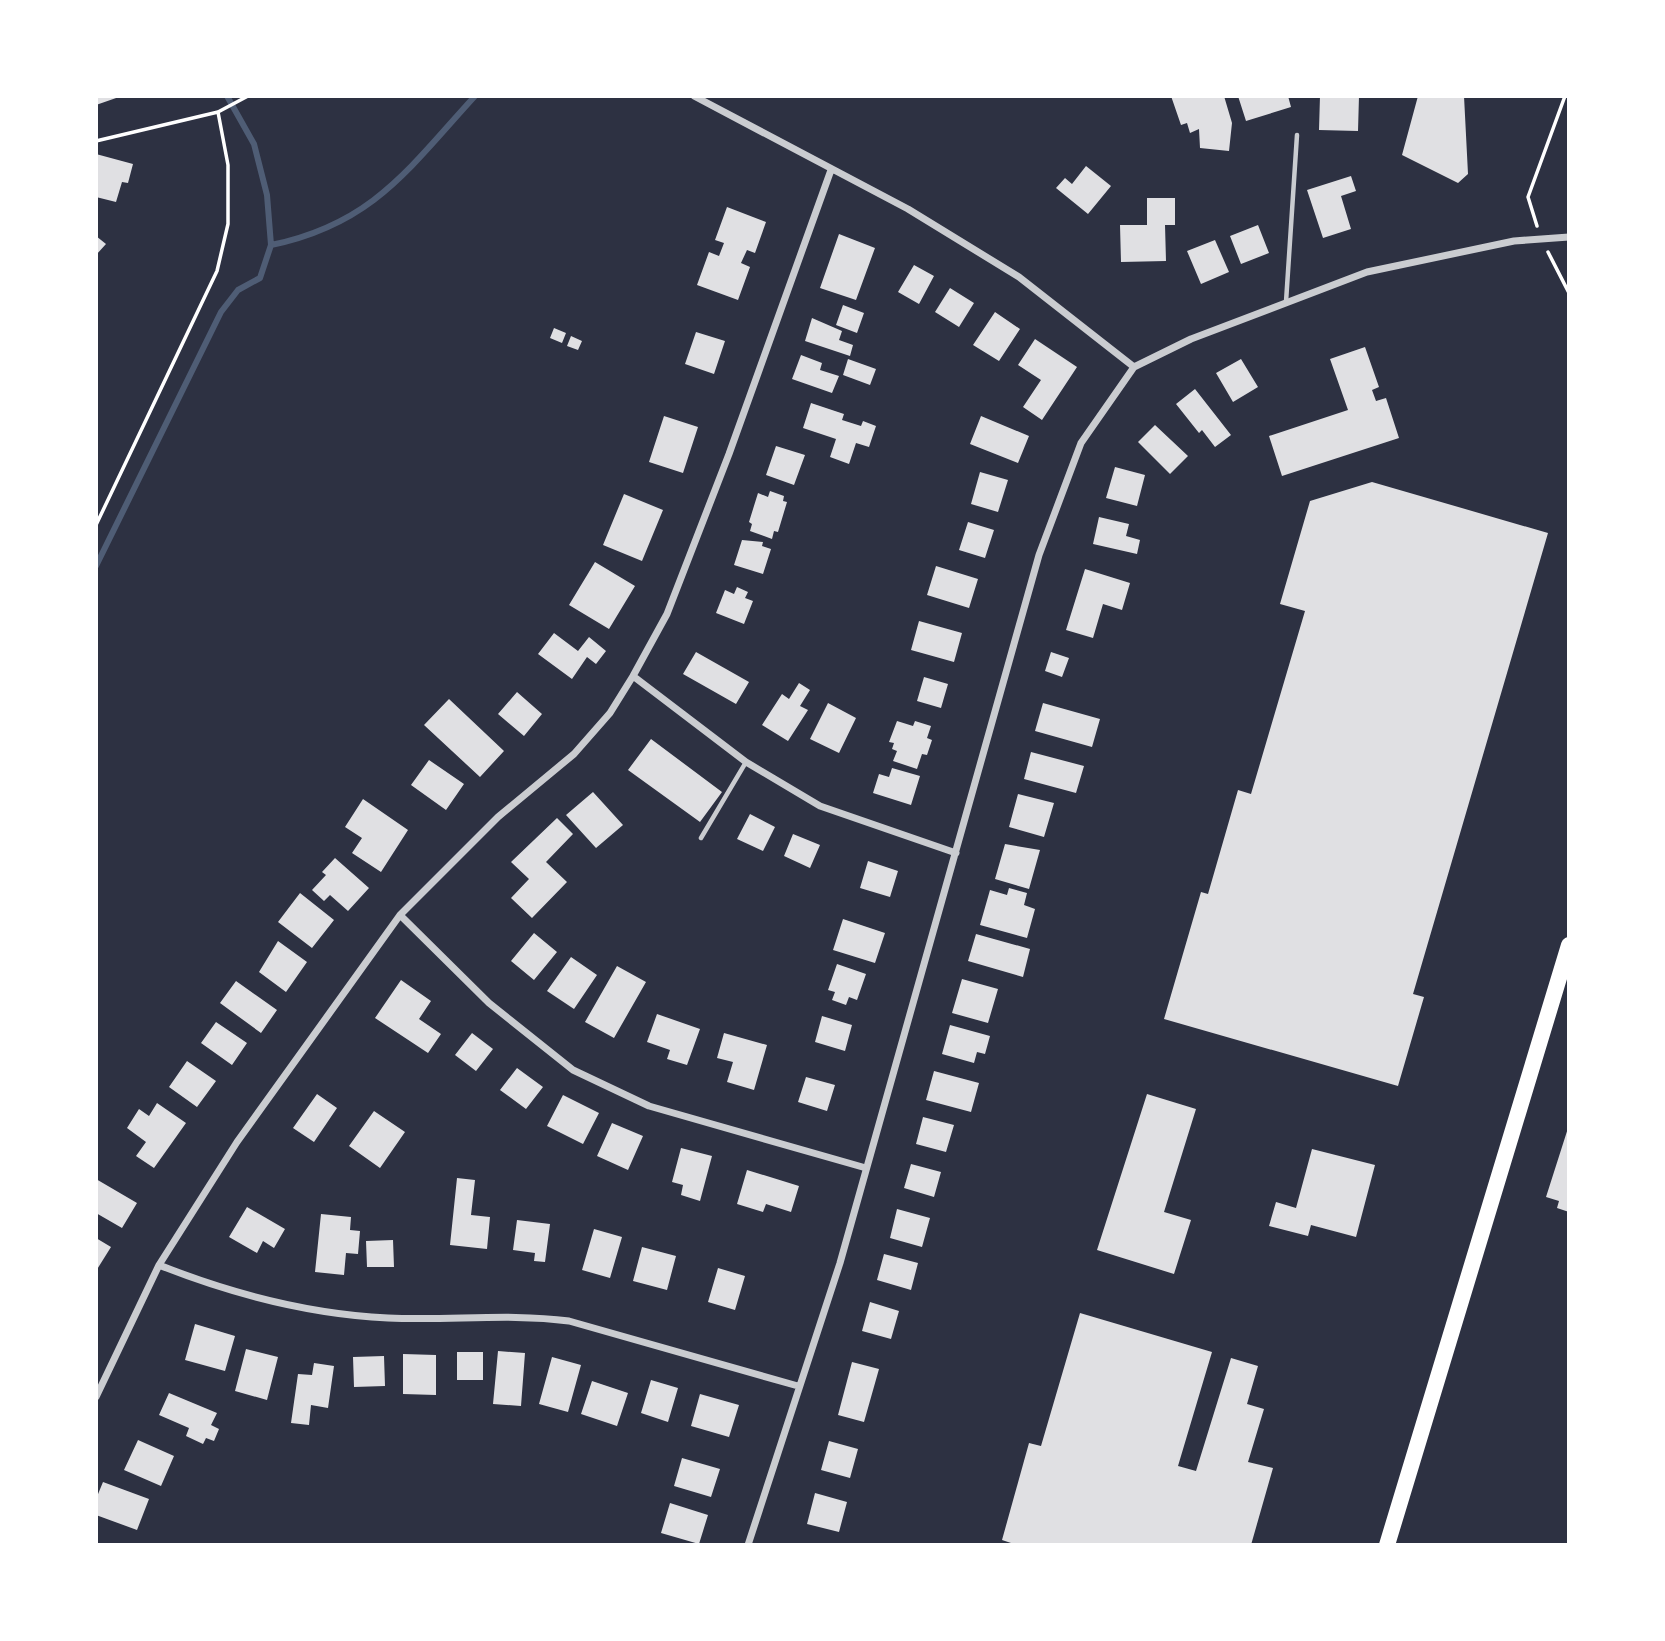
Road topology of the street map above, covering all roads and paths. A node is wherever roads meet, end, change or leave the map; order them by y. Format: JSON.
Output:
{"nodes":[{"id":1,"x":248,"y":96,"type":"edge"},
{"id":2,"x":694,"y":96,"type":"edge"},
{"id":3,"x":1565,"y":96,"type":"edge"},
{"id":4,"x":218,"y":112,"type":"junction"},
{"id":5,"x":1297,"y":135,"type":"dead end"},
{"id":6,"x":96,"y":141,"type":"edge"},
{"id":7,"x":831,"y":170,"type":"junction"},
{"id":8,"x":1569,"y":237,"type":"edge"},
{"id":9,"x":1541,"y":239,"type":"junction"},
{"id":10,"x":1569,"y":293,"type":"edge"},
{"id":11,"x":1286,"y":303,"type":"junction"},
{"id":12,"x":1134,"y":367,"type":"junction"},
{"id":13,"x":96,"y":525,"type":"edge"},
{"id":14,"x":633,"y":676,"type":"junction"},
{"id":15,"x":746,"y":762,"type":"junction"},
{"id":16,"x":701,"y":838,"type":"dead end"},
{"id":17,"x":956,"y":853,"type":"junction"},
{"id":18,"x":400,"y":915,"type":"junction"},
{"id":19,"x":1569,"y":945,"type":"edge"},
{"id":20,"x":866,"y":1168,"type":"junction"},
{"id":21,"x":159,"y":1265,"type":"junction"},
{"id":22,"x":798,"y":1386,"type":"junction"},
{"id":23,"x":96,"y":1397,"type":"edge"},
{"id":24,"x":748,"y":1545,"type":"edge"},
{"id":25,"x":1387,"y":1545,"type":"edge"}],
"edges":[{"from":1,"to":4,"type":"path"},
{"from":2,"to":7,"type":"street"},
{"from":3,"to":9,"type":"path"},
{"from":4,"to":6,"type":"path"},
{"from":4,"to":13,"type":"path"},
{"from":5,"to":11,"type":"lane"},
{"from":7,"to":12,"type":"street"},
{"from":7,"to":14,"type":"street"},
{"from":8,"to":9,"type":"street"},
{"from":9,"to":10,"type":"path"},
{"from":9,"to":11,"type":"street"},
{"from":11,"to":12,"type":"street"},
{"from":12,"to":17,"type":"street"},
{"from":14,"to":15,"type":"street"},
{"from":14,"to":18,"type":"street"},
{"from":15,"to":16,"type":"lane"},
{"from":15,"to":17,"type":"street"},
{"from":17,"to":20,"type":"street"},
{"from":18,"to":20,"type":"street"},
{"from":18,"to":21,"type":"street"},
{"from":19,"to":25,"type":"main road"},
{"from":20,"to":22,"type":"street"},
{"from":21,"to":22,"type":"street"},
{"from":21,"to":23,"type":"street"},
{"from":22,"to":24,"type":"street"}]}
